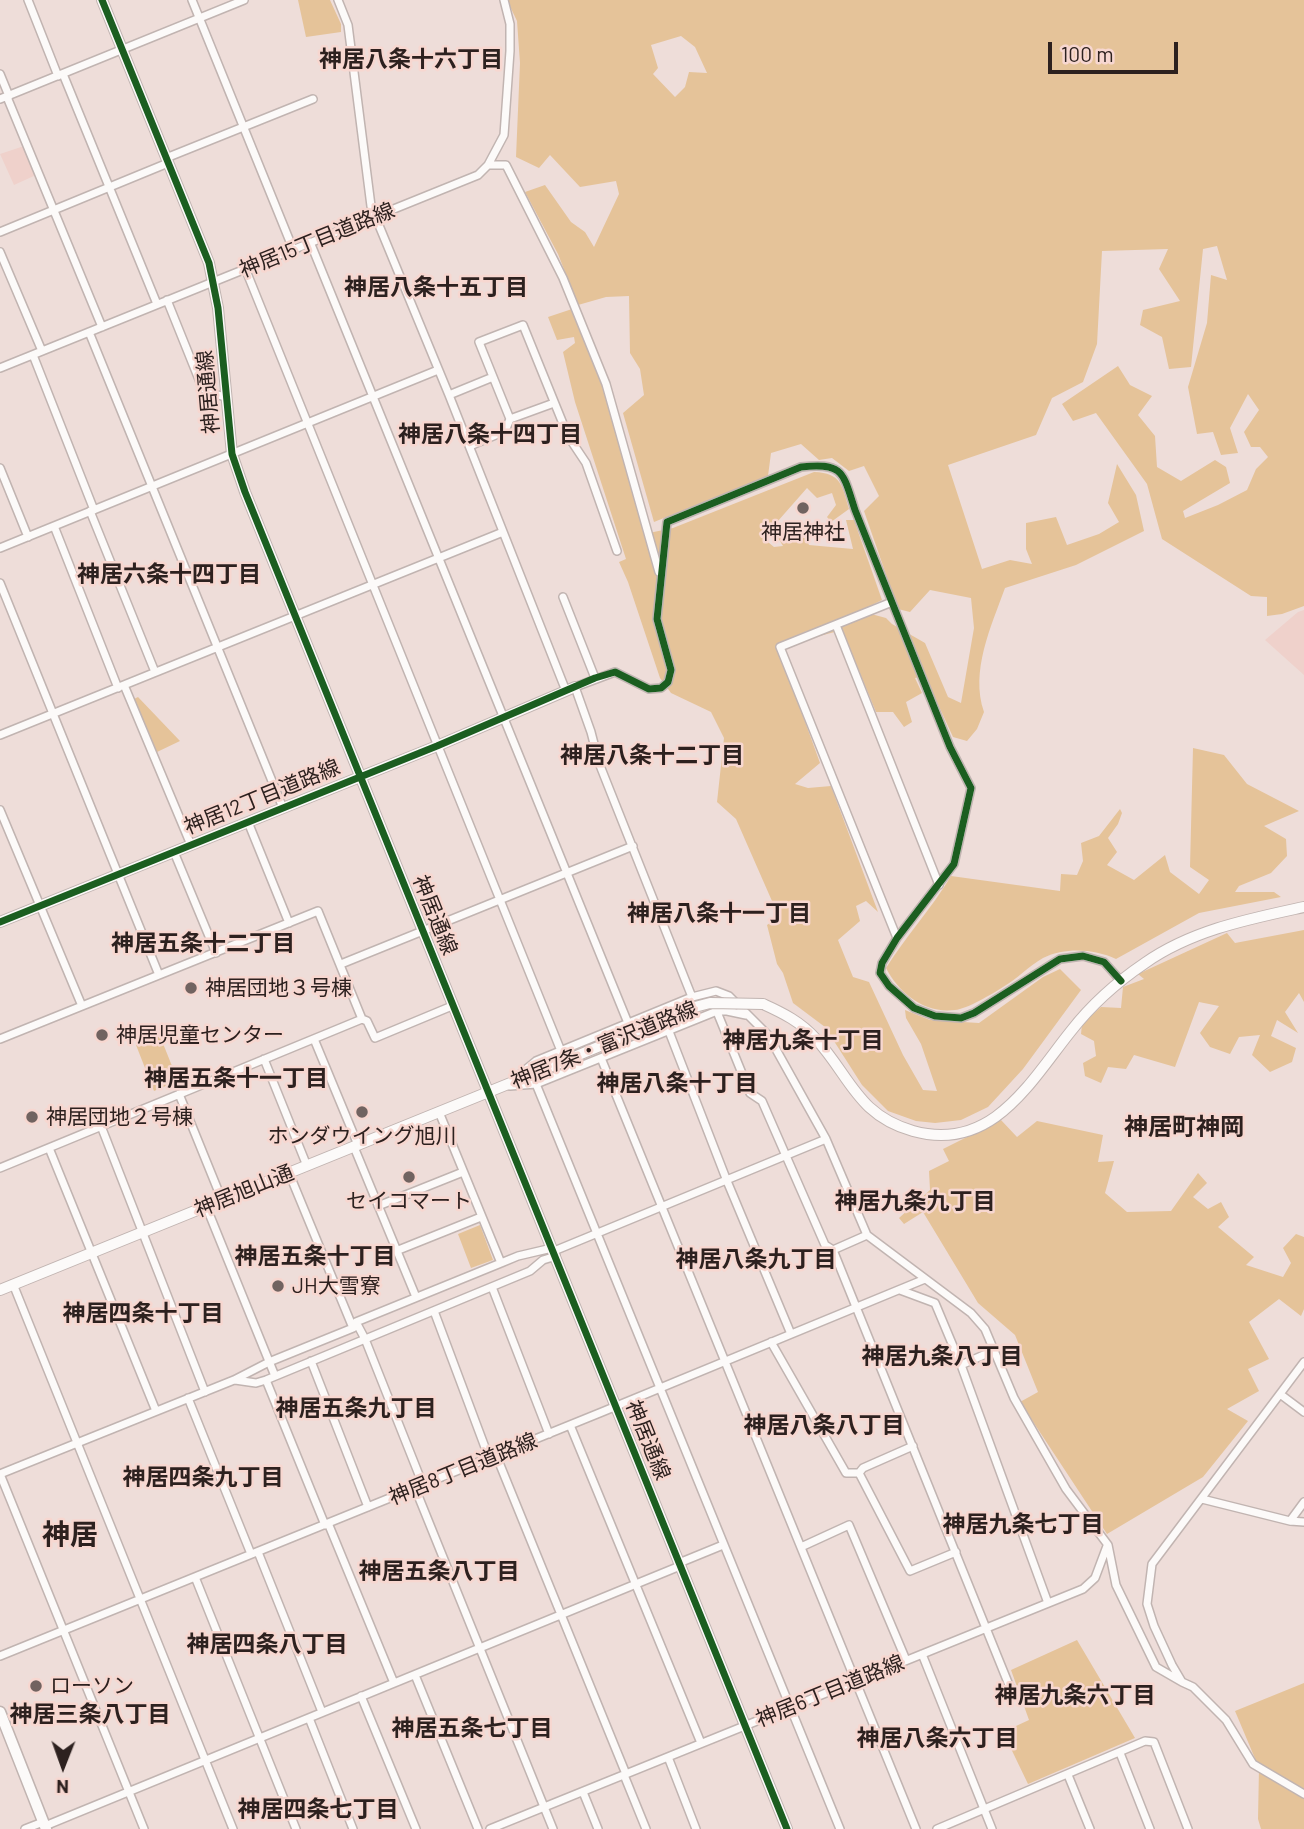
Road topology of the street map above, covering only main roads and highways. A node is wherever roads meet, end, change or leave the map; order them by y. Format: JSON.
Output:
{"nodes":[{"id":1,"x":0,"y":1712,"type":"edge"},
{"id":2,"x":45,"y":1825,"type":"edge"}],
"edges":[{"from":1,"to":2,"type":"main road"}]}
